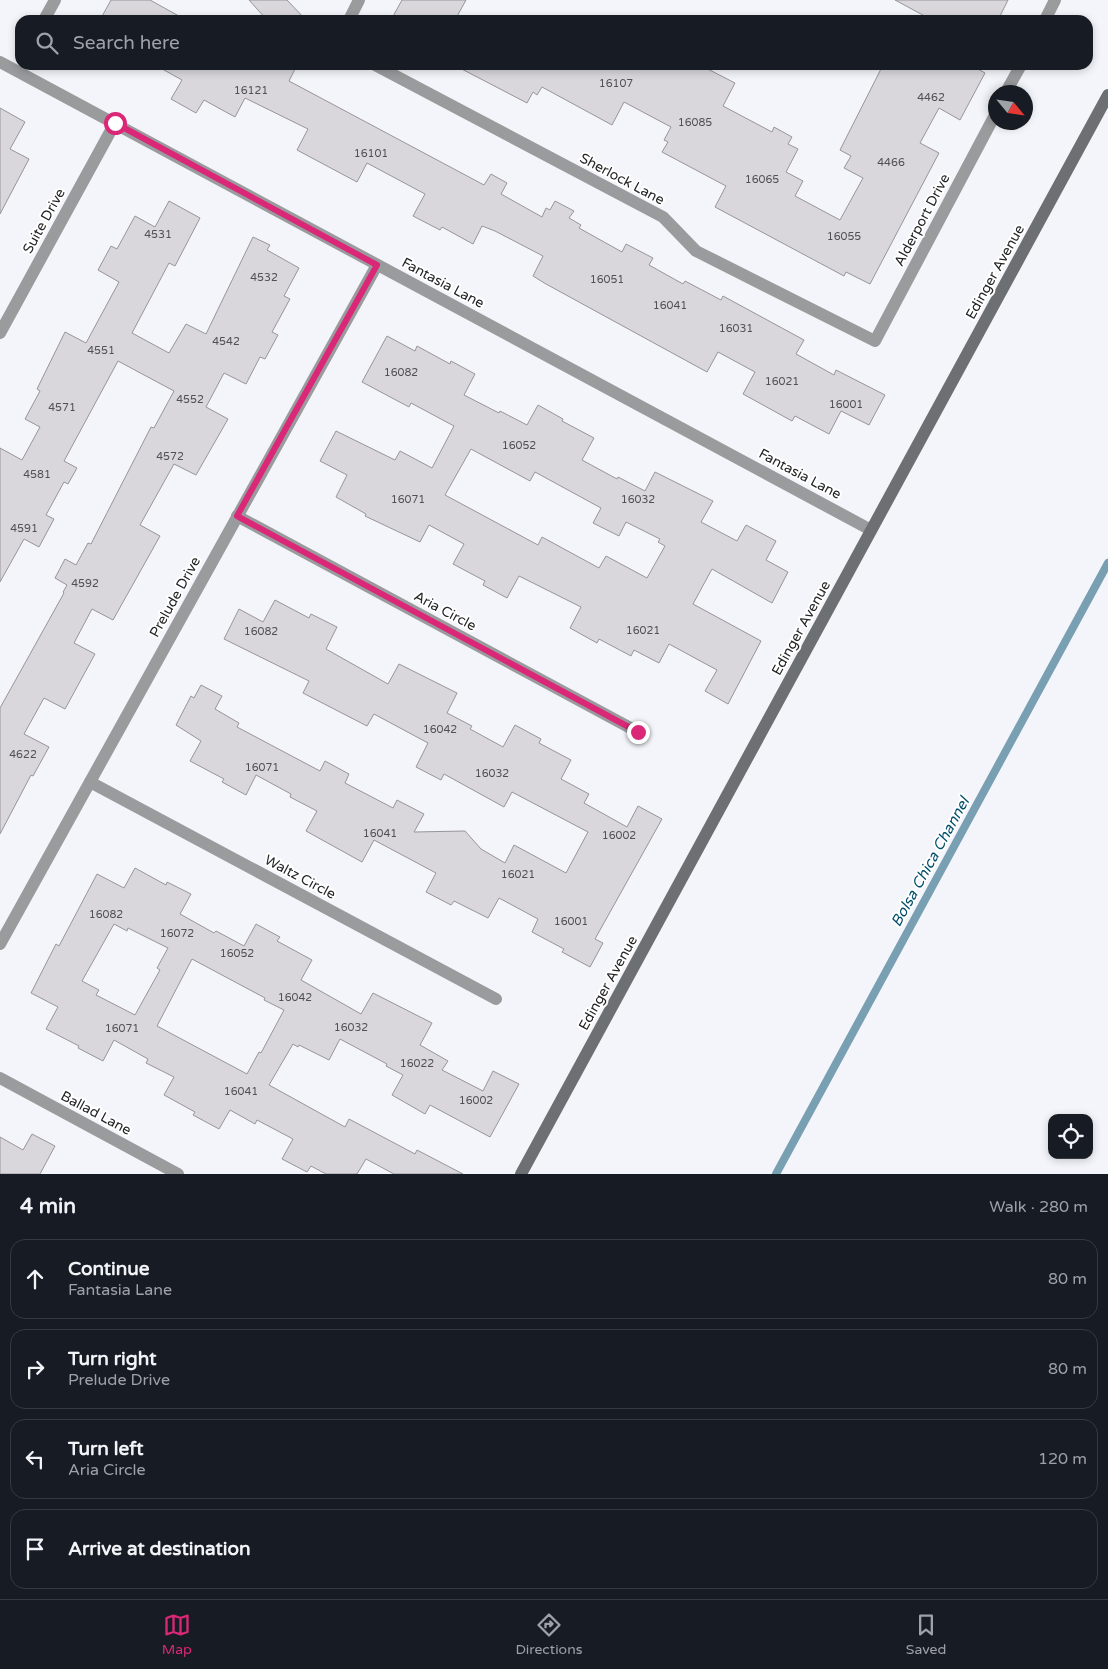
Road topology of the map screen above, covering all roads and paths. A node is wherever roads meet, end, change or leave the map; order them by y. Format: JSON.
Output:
{"nodes":[{"id":1,"x":55,"y":0,"type":"edge"},
{"id":2,"x":359,"y":0,"type":"edge"},
{"id":3,"x":1055,"y":0,"type":"edge"},
{"id":4,"x":47,"y":15,"type":"edge"},
{"id":5,"x":352,"y":15,"type":"edge"},
{"id":6,"x":1048,"y":15,"type":"edge"},
{"id":7,"x":0,"y":62,"type":"edge"},
{"id":8,"x":15,"y":67,"type":"edge"},
{"id":9,"x":22,"y":70,"type":"edge"},
{"id":10,"x":384,"y":70,"type":"edge"},
{"id":11,"x":1018,"y":70,"type":"edge"},
{"id":12,"x":1010,"y":85,"type":"edge"},
{"id":13,"x":1108,"y":95,"type":"edge"},
{"id":14,"x":115,"y":123,"type":"junction"},
{"id":15,"x":988,"y":128,"type":"edge"},
{"id":16,"x":377,"y":265,"type":"junction"},
{"id":17,"x":0,"y":333,"type":"edge"},
{"id":18,"x":875,"y":341,"type":"joint"},
{"id":19,"x":237,"y":516,"type":"junction"},
{"id":20,"x":872,"y":530,"type":"junction"},
{"id":21,"x":638,"y":732,"type":"dead end"},
{"id":22,"x":90,"y":782,"type":"junction"},
{"id":23,"x":0,"y":944,"type":"edge"},
{"id":24,"x":496,"y":999,"type":"dead end"},
{"id":25,"x":0,"y":1078,"type":"edge"},
{"id":26,"x":178,"y":1174,"type":"edge"},
{"id":27,"x":521,"y":1174,"type":"edge"}],
"edges":[{"from":1,"to":4,"type":"street"},
{"from":2,"to":5,"type":"street"},
{"from":3,"to":6,"type":"street"},
{"from":7,"to":8,"type":"street","name":"Fantasia Lane"},
{"from":9,"to":14,"type":"street","name":"Fantasia Lane"},
{"from":10,"to":18,"type":"street","name":"Sherlock Lane"},
{"from":11,"to":12,"type":"street"},
{"from":13,"to":20,"type":"main road","name":"Edinger Avenue"},
{"from":14,"to":16,"type":"street","name":"Fantasia Lane"},
{"from":14,"to":17,"type":"street","name":"Suite Drive"},
{"from":15,"to":18,"type":"street","name":"Alderport Drive"},
{"from":16,"to":19,"type":"street","name":"Prelude Drive"},
{"from":16,"to":20,"type":"street","name":"Fantasia Lane"},
{"from":19,"to":21,"type":"street","name":"Aria Circle"},
{"from":19,"to":22,"type":"street","name":"Prelude Drive"},
{"from":20,"to":27,"type":"main road","name":"Edinger Avenue"},
{"from":22,"to":23,"type":"street","name":"Prelude Drive"},
{"from":22,"to":24,"type":"street","name":"Waltz Circle"},
{"from":25,"to":26,"type":"street","name":"Ballad Lane"}]}
